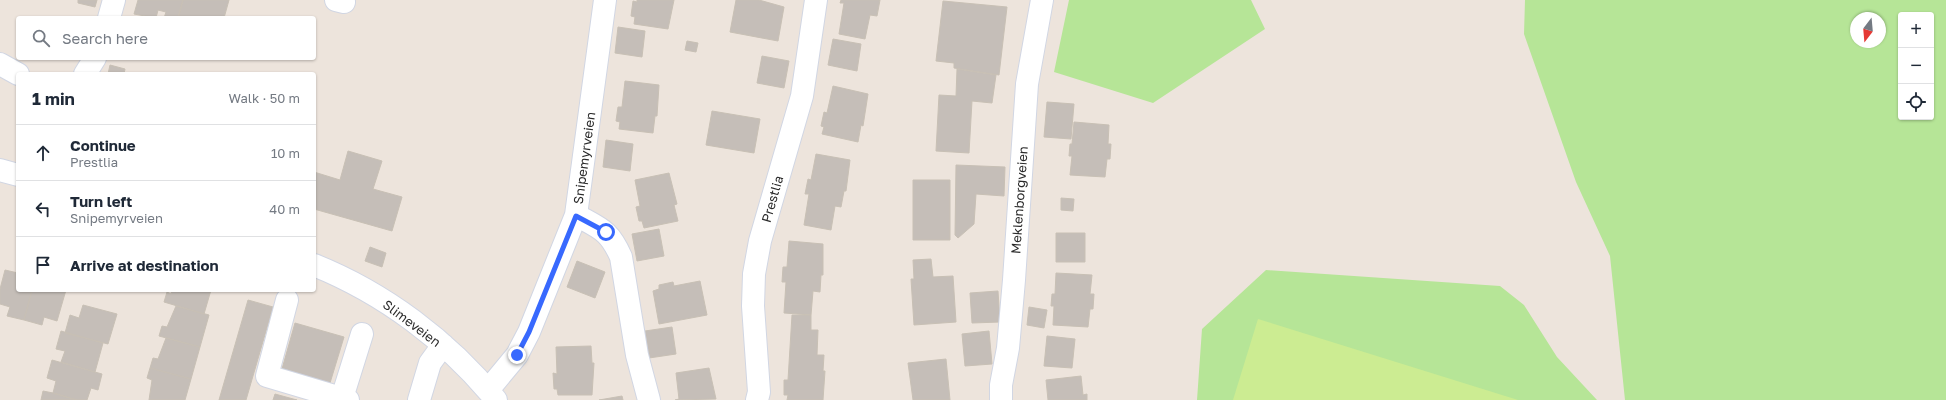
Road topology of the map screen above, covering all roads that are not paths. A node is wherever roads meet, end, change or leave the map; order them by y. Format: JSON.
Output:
{"nodes":[{"id":1,"x":114,"y":0,"type":"edge"},
{"id":2,"x":605,"y":0,"type":"edge"},
{"id":3,"x":816,"y":0,"type":"edge"},
{"id":4,"x":1042,"y":0,"type":"edge"},
{"id":5,"x":110,"y":16,"type":"edge"},
{"id":6,"x":94,"y":60,"type":"edge"},
{"id":7,"x":0,"y":64,"type":"edge"},
{"id":8,"x":86,"y":72,"type":"edge"},
{"id":9,"x":16,"y":73,"type":"edge"},
{"id":10,"x":0,"y":170,"type":"edge"},
{"id":11,"x":16,"y":175,"type":"edge"},
{"id":12,"x":576,"y":216,"type":"junction"},
{"id":13,"x":316,"y":266,"type":"edge"},
{"id":14,"x":287,"y":300,"type":"dead end"},
{"id":15,"x":362,"y":334,"type":"dead end"},
{"id":16,"x":443,"y":345,"type":"junction"},
{"id":17,"x":492,"y":395,"type":"edge"},
{"id":18,"x":345,"y":399,"type":"edge"},
{"id":19,"x":419,"y":400,"type":"edge"},
{"id":20,"x":649,"y":400,"type":"edge"},
{"id":21,"x":757,"y":400,"type":"edge"},
{"id":22,"x":1001,"y":400,"type":"edge"}],
"edges":[{"from":1,"to":5,"type":"street"},
{"from":2,"to":12,"type":"street","name":"Snipemyrveien"},
{"from":3,"to":21,"type":"street","name":"Prestlia"},
{"from":4,"to":22,"type":"street","name":"Meklenborgveien"},
{"from":6,"to":8,"type":"street"},
{"from":7,"to":9,"type":"street"},
{"from":10,"to":11,"type":"street"},
{"from":12,"to":17,"type":"street","name":"Snipemyrveien"},
{"from":12,"to":20,"type":"street"},
{"from":13,"to":16,"type":"street","name":"Slimeveien"},
{"from":14,"to":18,"type":"street"},
{"from":15,"to":18,"type":"street"},
{"from":16,"to":17,"type":"street","name":"Slimeveien"},
{"from":16,"to":19,"type":"street"}]}
